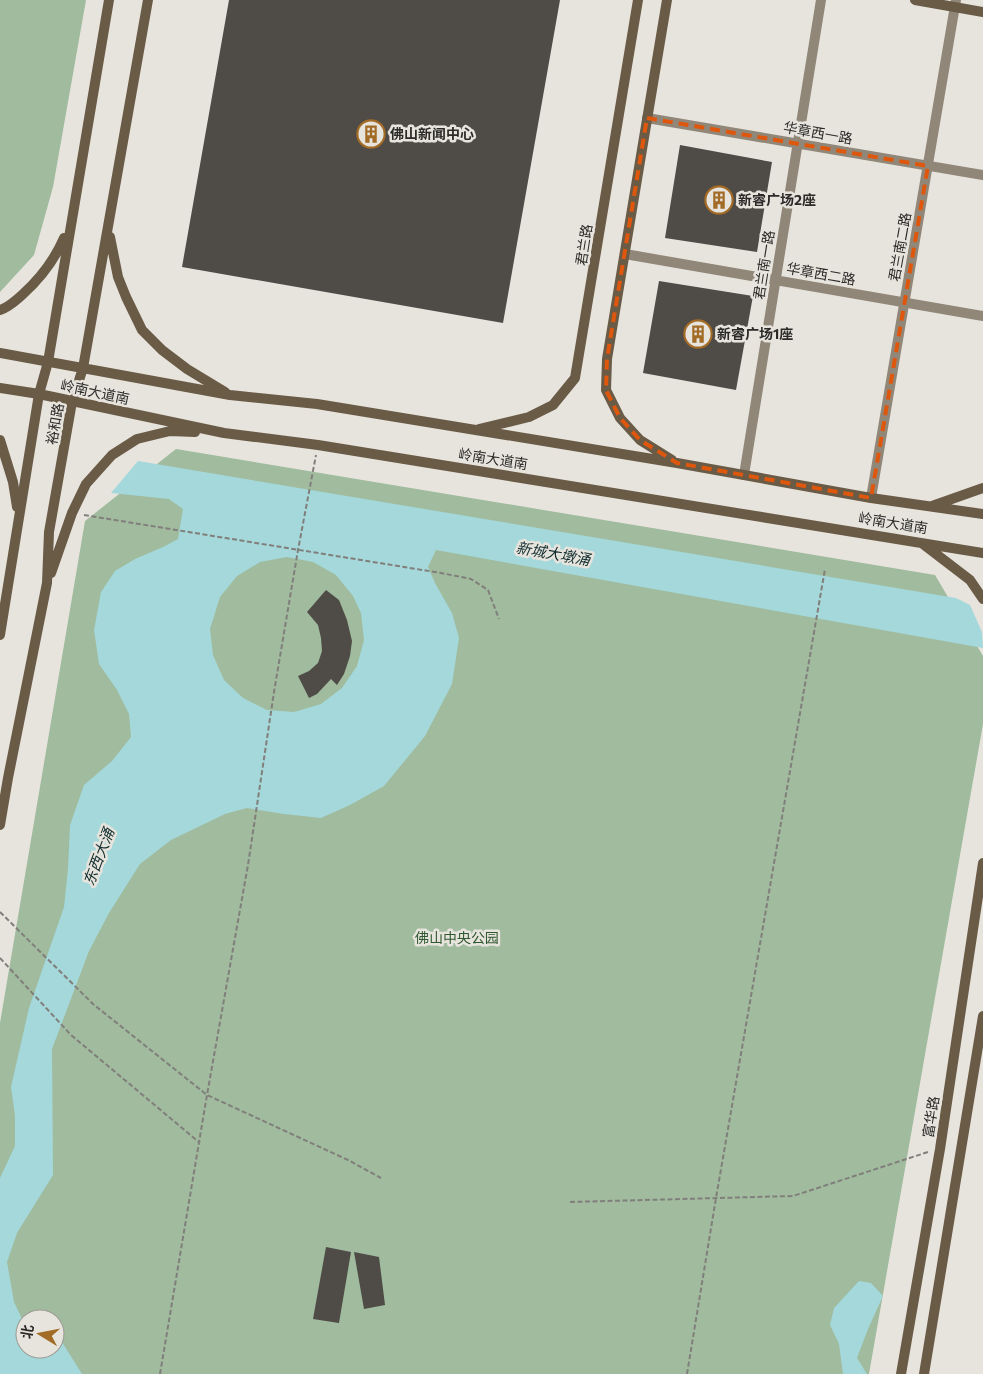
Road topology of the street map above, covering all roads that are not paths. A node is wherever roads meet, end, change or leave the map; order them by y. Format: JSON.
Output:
{"nodes":[{"id":1,"x":109,"y":0,"type":"edge"},
{"id":2,"x":148,"y":0,"type":"edge"},
{"id":3,"x":638,"y":0,"type":"edge"},
{"id":4,"x":667,"y":0,"type":"edge"},
{"id":5,"x":821,"y":0,"type":"edge"},
{"id":6,"x":915,"y":0,"type":"edge"},
{"id":7,"x":955,"y":3,"type":"edge"},
{"id":8,"x":983,"y":12,"type":"edge"},
{"id":9,"x":648,"y":118,"type":"junction"},
{"id":10,"x":798,"y":144,"type":"junction"},
{"id":11,"x":928,"y":166,"type":"junction"},
{"id":12,"x":983,"y":175,"type":"edge"},
{"id":13,"x":70,"y":223,"type":"junction"},
{"id":14,"x":108,"y":230,"type":"junction"},
{"id":15,"x":625,"y":254,"type":"junction"},
{"id":16,"x":776,"y":280,"type":"junction"},
{"id":17,"x":904,"y":303,"type":"junction"},
{"id":18,"x":0,"y":310,"type":"edge"},
{"id":19,"x":983,"y":316,"type":"edge"},
{"id":20,"x":0,"y":353,"type":"edge"},
{"id":21,"x":48,"y":362,"type":"junction"},
{"id":22,"x":83,"y":368,"type":"junction"},
{"id":23,"x":0,"y":388,"type":"edge"},
{"id":24,"x":39,"y":394,"type":"junction"},
{"id":25,"x":230,"y":395,"type":"junction"},
{"id":26,"x":72,"y":402,"type":"junction"},
{"id":27,"x":475,"y":430,"type":"junction"},
{"id":28,"x":224,"y":433,"type":"junction"},
{"id":29,"x":0,"y":440,"type":"edge"},
{"id":30,"x":677,"y":463,"type":"junction"},
{"id":31,"x":744,"y":475,"type":"junction"},
{"id":32,"x":983,"y":488,"type":"edge"},
{"id":33,"x":871,"y":498,"type":"junction"},
{"id":34,"x":931,"y":507,"type":"junction"},
{"id":35,"x":983,"y":514,"type":"edge"},
{"id":36,"x":19,"y":515,"type":"junction"},
{"id":37,"x":920,"y":542,"type":"junction"},
{"id":38,"x":983,"y":552,"type":"edge"},
{"id":39,"x":47,"y":583,"type":"junction"},
{"id":40,"x":983,"y":599,"type":"edge"},
{"id":41,"x":0,"y":635,"type":"edge"},
{"id":42,"x":0,"y":825,"type":"edge"},
{"id":43,"x":983,"y":863,"type":"edge"},
{"id":44,"x":983,"y":1016,"type":"edge"},
{"id":45,"x":901,"y":1374,"type":"edge"},
{"id":46,"x":924,"y":1374,"type":"edge"}],
"edges":[{"from":1,"to":13,"type":"main road","name":"裕和路"},
{"from":2,"to":14,"type":"main road","name":"裕和路"},
{"from":3,"to":27,"type":"main road","name":"君兰路"},
{"from":4,"to":9,"type":"main road"},
{"from":5,"to":10,"type":"street","name":"君兰南一路"},
{"from":6,"to":7,"type":"main road"},
{"from":7,"to":8,"type":"main road"},
{"from":7,"to":11,"type":"street","name":"君兰南二路"},
{"from":9,"to":10,"type":"street","name":"华章西一路"},
{"from":9,"to":15,"type":"main road"},
{"from":10,"to":11,"type":"street","name":"华章西一路"},
{"from":10,"to":16,"type":"street","name":"君兰南一路"},
{"from":11,"to":12,"type":"street","name":"华章西一路"},
{"from":11,"to":17,"type":"street","name":"君兰南二路"},
{"from":13,"to":18,"type":"main road"},
{"from":13,"to":21,"type":"main road","name":"裕和路"},
{"from":14,"to":22,"type":"main road","name":"裕和路"},
{"from":14,"to":25,"type":"main road"},
{"from":15,"to":16,"type":"street","name":"华章西二路"},
{"from":15,"to":30,"type":"main road"},
{"from":16,"to":17,"type":"street","name":"华章西二路"},
{"from":16,"to":31,"type":"street","name":"君兰南一路"},
{"from":17,"to":19,"type":"street","name":"华章西二路"},
{"from":17,"to":33,"type":"street","name":"君兰南二路"},
{"from":20,"to":21,"type":"main road"},
{"from":21,"to":22,"type":"main road"},
{"from":21,"to":24,"type":"main road","name":"裕和路"},
{"from":22,"to":25,"type":"main road"},
{"from":22,"to":26,"type":"main road","name":"裕和路"},
{"from":23,"to":24,"type":"main road","name":"岭南大道南"},
{"from":24,"to":26,"type":"main road","name":"岭南大道南"},
{"from":24,"to":36,"type":"main road","name":"裕和路"},
{"from":25,"to":27,"type":"main road"},
{"from":26,"to":28,"type":"main road","name":"岭南大道南"},
{"from":26,"to":39,"type":"main road","name":"裕和路"},
{"from":27,"to":30,"type":"main road"},
{"from":28,"to":37,"type":"main road","name":"岭南大道南"},
{"from":28,"to":39,"type":"main road"},
{"from":29,"to":36,"type":"main road"},
{"from":30,"to":31,"type":"main road"},
{"from":31,"to":33,"type":"main road"},
{"from":32,"to":34,"type":"main road"},
{"from":33,"to":34,"type":"main road"},
{"from":34,"to":35,"type":"main road"},
{"from":36,"to":41,"type":"main road","name":"裕和路"},
{"from":37,"to":38,"type":"main road","name":"岭南大道南"},
{"from":37,"to":40,"type":"main road"},
{"from":39,"to":42,"type":"main road","name":"裕和路"},
{"from":43,"to":45,"type":"main road","name":"富华路"},
{"from":44,"to":46,"type":"main road"}]}
